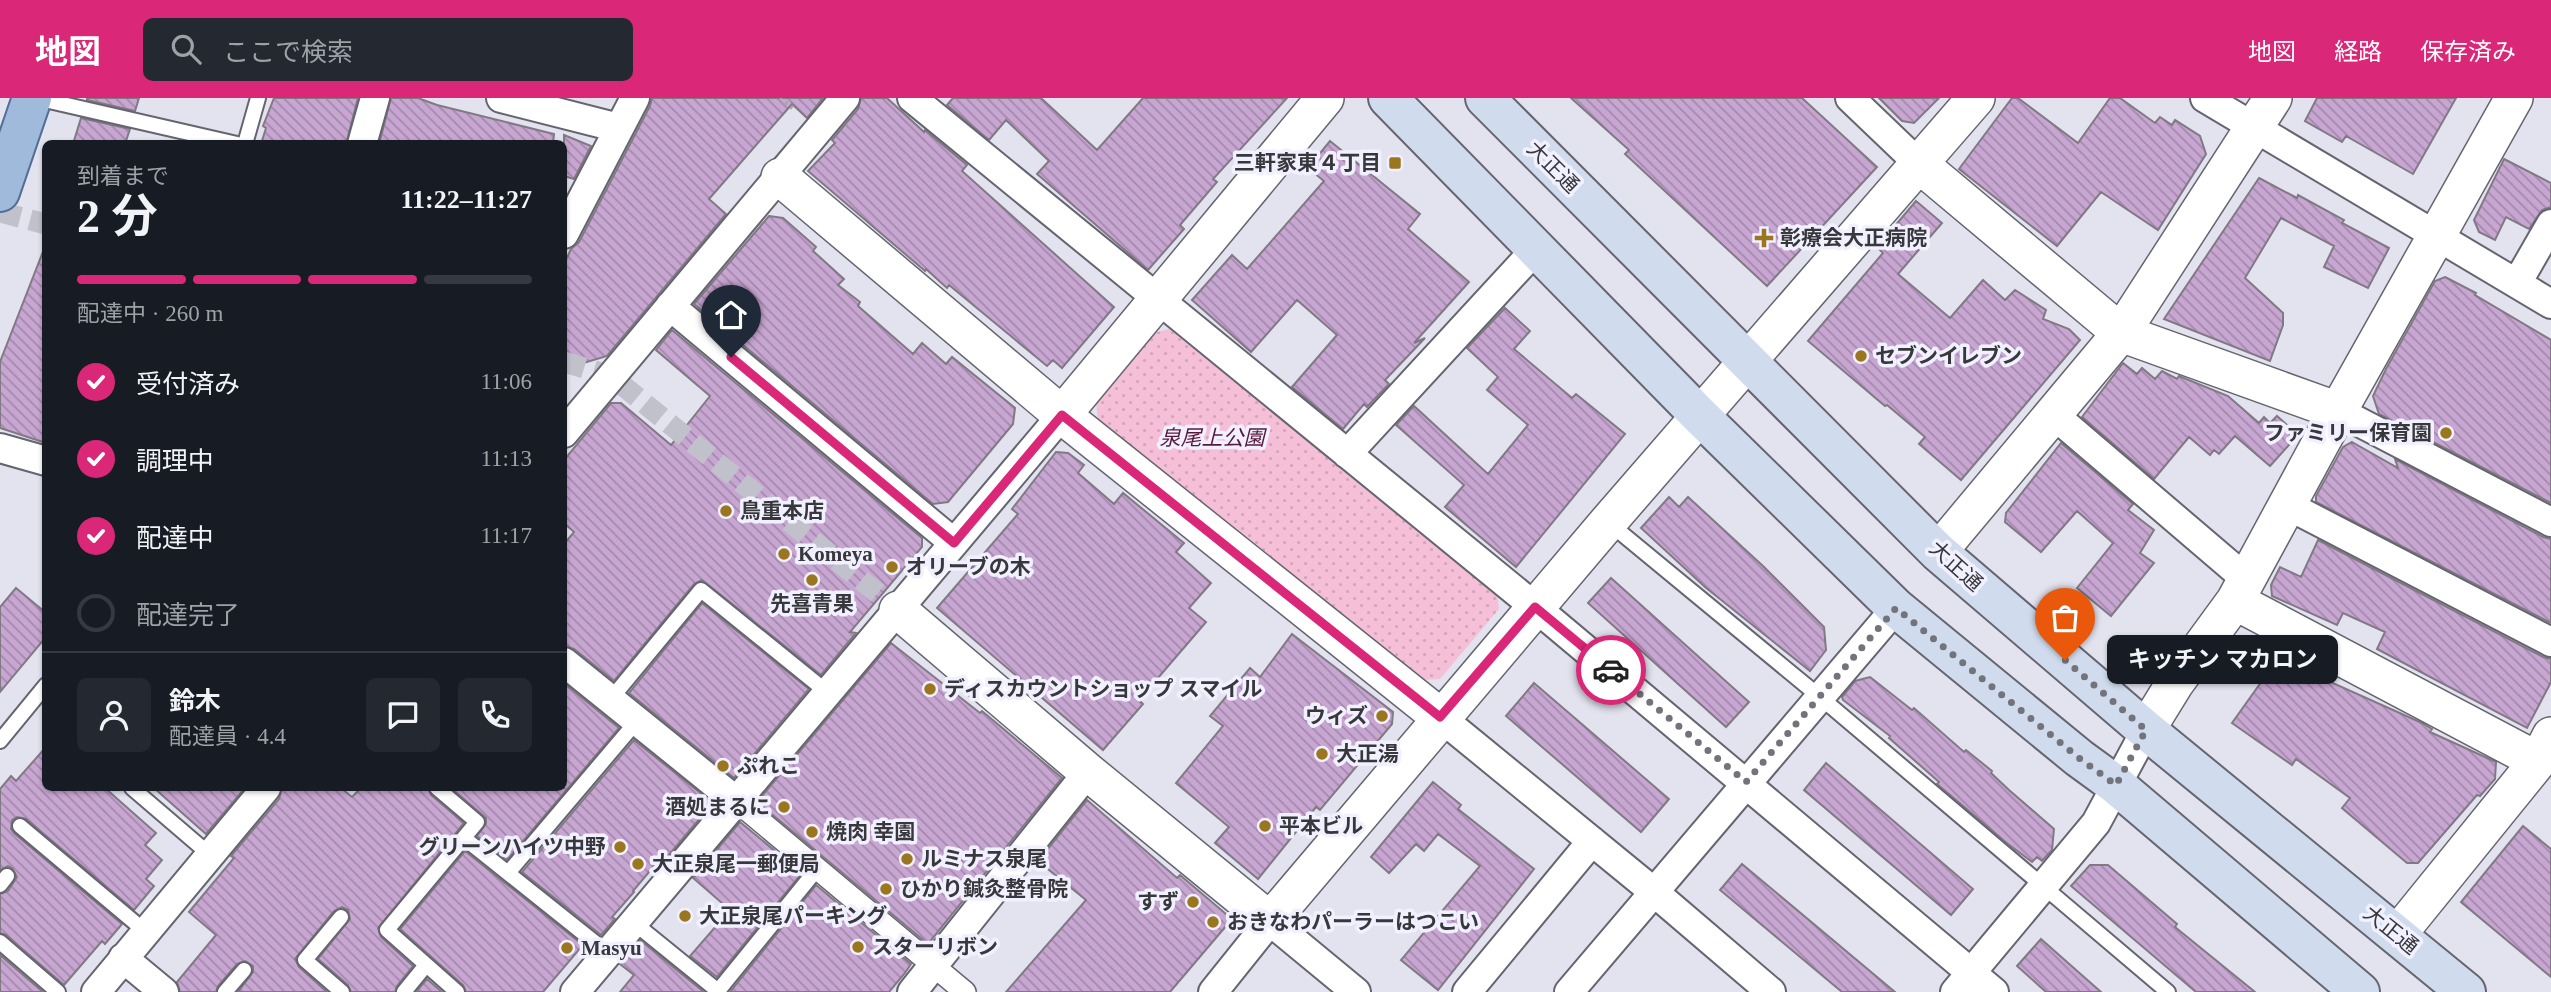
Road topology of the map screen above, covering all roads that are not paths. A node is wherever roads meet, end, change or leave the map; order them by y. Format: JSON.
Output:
{"nodes":[{"id":1,"x":34,"y":98,"type":"edge"},
{"id":2,"x":258,"y":98,"type":"edge"},
{"id":3,"x":375,"y":98,"type":"edge"},
{"id":4,"x":501,"y":98,"type":"edge"},
{"id":5,"x":635,"y":98,"type":"edge"},
{"id":6,"x":845,"y":98,"type":"edge"},
{"id":7,"x":912,"y":98,"type":"edge"},
{"id":8,"x":1325,"y":98,"type":"edge"},
{"id":9,"x":1388,"y":98,"type":"edge"},
{"id":10,"x":1485,"y":98,"type":"edge"},
{"id":11,"x":1850,"y":98,"type":"edge"},
{"id":12,"x":1976,"y":98,"type":"edge"},
{"id":13,"x":2205,"y":98,"type":"edge"},
{"id":14,"x":2514,"y":98,"type":"edge"},
{"id":15,"x":2263,"y":113,"type":"edge"},
{"id":16,"x":619,"y":128,"type":"junction"},
{"id":17,"x":219,"y":140,"type":"edge"},
{"id":18,"x":246,"y":140,"type":"edge"},
{"id":19,"x":363,"y":140,"type":"edge"},
{"id":20,"x":1918,"y":163,"type":"junction"},
{"id":21,"x":780,"y":177,"type":"junction"},
{"id":22,"x":0,"y":192,"type":"edge"},
{"id":23,"x":2551,"y":224,"type":"edge"},
{"id":24,"x":567,"y":228,"type":"edge"},
{"id":25,"x":2438,"y":235,"type":"junction"},
{"id":26,"x":1536,"y":248,"type":"junction"},
{"id":27,"x":2517,"y":283,"type":"junction"},
{"id":28,"x":1160,"y":298,"type":"junction"},
{"id":29,"x":2551,"y":303,"type":"edge"},
{"id":30,"x":670,"y":306,"type":"junction"},
{"id":31,"x":2121,"y":333,"type":"junction"},
{"id":32,"x":1747,"y":359,"type":"junction"},
{"id":33,"x":2338,"y":411,"type":"junction"},
{"id":34,"x":1062,"y":415,"type":"junction"},
{"id":35,"x":1699,"y":415,"type":"junction"},
{"id":36,"x":2054,"y":415,"type":"junction"},
{"id":37,"x":567,"y":429,"type":"edge"},
{"id":38,"x":0,"y":448,"type":"edge"},
{"id":39,"x":1347,"y":454,"type":"junction"},
{"id":40,"x":42,"y":460,"type":"edge"},
{"id":41,"x":2287,"y":505,"type":"junction"},
{"id":42,"x":1608,"y":522,"type":"junction"},
{"id":43,"x":2551,"y":522,"type":"edge"},
{"id":44,"x":954,"y":543,"type":"junction"},
{"id":45,"x":1938,"y":552,"type":"junction"},
{"id":46,"x":2240,"y":590,"type":"junction"},
{"id":47,"x":1535,"y":607,"type":"junction"},
{"id":48,"x":1896,"y":608,"type":"junction"},
{"id":49,"x":898,"y":610,"type":"junction"},
{"id":50,"x":2551,"y":642,"type":"edge"},
{"id":51,"x":567,"y":664,"type":"edge"},
{"id":52,"x":42,"y":690,"type":"edge"},
{"id":53,"x":827,"y":692,"type":"junction"},
{"id":54,"x":1820,"y":697,"type":"junction"},
{"id":55,"x":610,"y":700,"type":"junction"},
{"id":56,"x":1440,"y":717,"type":"junction"},
{"id":57,"x":637,"y":721,"type":"junction"},
{"id":58,"x":2146,"y":730,"type":"junction"},
{"id":59,"x":0,"y":741,"type":"edge"},
{"id":60,"x":2547,"y":755,"type":"edge"},
{"id":61,"x":1088,"y":772,"type":"junction"},
{"id":62,"x":1746,"y":782,"type":"junction"},
{"id":63,"x":2116,"y":785,"type":"junction"},
{"id":64,"x":135,"y":791,"type":"edge"},
{"id":65,"x":263,"y":791,"type":"edge"},
{"id":66,"x":441,"y":791,"type":"edge"},
{"id":67,"x":735,"y":800,"type":"junction"},
{"id":68,"x":20,"y":826,"type":"dead end"},
{"id":69,"x":464,"y":838,"type":"junction"},
{"id":70,"x":1592,"y":841,"type":"junction"},
{"id":71,"x":209,"y":855,"type":"junction"},
{"id":72,"x":817,"y":869,"type":"junction"},
{"id":73,"x":508,"y":873,"type":"junction"},
{"id":74,"x":2044,"y":885,"type":"junction"},
{"id":75,"x":1654,"y":892,"type":"junction"},
{"id":76,"x":341,"y":917,"type":"dead end"},
{"id":77,"x":1270,"y":921,"type":"junction"},
{"id":78,"x":633,"y":922,"type":"junction"},
{"id":79,"x":146,"y":932,"type":"junction"},
{"id":80,"x":2397,"y":935,"type":"junction"},
{"id":81,"x":0,"y":942,"type":"edge"},
{"id":82,"x":608,"y":953,"type":"junction"},
{"id":83,"x":123,"y":958,"type":"junction"},
{"id":84,"x":426,"y":965,"type":"junction"},
{"id":85,"x":934,"y":966,"type":"junction"},
{"id":86,"x":244,"y":970,"type":"dead end"},
{"id":87,"x":1963,"y":982,"type":"edge"},
{"id":88,"x":2353,"y":990,"type":"edge"},
{"id":89,"x":58,"y":992,"type":"edge"},
{"id":90,"x":96,"y":992,"type":"edge"},
{"id":91,"x":164,"y":992,"type":"edge"},
{"id":92,"x":225,"y":992,"type":"edge"},
{"id":93,"x":342,"y":992,"type":"edge"},
{"id":94,"x":404,"y":992,"type":"edge"},
{"id":95,"x":457,"y":992,"type":"edge"},
{"id":96,"x":575,"y":992,"type":"edge"},
{"id":97,"x":912,"y":992,"type":"edge"},
{"id":98,"x":965,"y":992,"type":"edge"},
{"id":99,"x":1213,"y":992,"type":"edge"},
{"id":100,"x":1356,"y":992,"type":"edge"},
{"id":101,"x":1467,"y":992,"type":"edge"},
{"id":102,"x":1569,"y":992,"type":"edge"},
{"id":103,"x":1771,"y":992,"type":"edge"},
{"id":104,"x":1994,"y":992,"type":"edge"},
{"id":105,"x":2168,"y":992,"type":"edge"},
{"id":106,"x":2466,"y":992,"type":"edge"}],
"edges":[{"from":1,"to":17,"type":"lane"},
{"from":1,"to":22,"type":"main road"},
{"from":2,"to":18,"type":"lane"},
{"from":3,"to":19,"type":"street"},
{"from":4,"to":16,"type":"street"},
{"from":5,"to":16,"type":"street"},
{"from":6,"to":21,"type":"street"},
{"from":7,"to":28,"type":"street"},
{"from":8,"to":28,"type":"street"},
{"from":9,"to":26,"type":"main road"},
{"from":10,"to":32,"type":"main road","name":"大正通"},
{"from":11,"to":20,"type":"street"},
{"from":12,"to":20,"type":"street"},
{"from":13,"to":15,"type":"street"},
{"from":14,"to":25,"type":"street"},
{"from":15,"to":25,"type":"street"},
{"from":15,"to":31,"type":"street"},
{"from":16,"to":24,"type":"street"},
{"from":20,"to":31,"type":"street"},
{"from":20,"to":32,"type":"street"},
{"from":21,"to":30,"type":"street"},
{"from":21,"to":34,"type":"street"},
{"from":23,"to":27,"type":"street"},
{"from":25,"to":27,"type":"street"},
{"from":25,"to":33,"type":"street"},
{"from":26,"to":35,"type":"main road"},
{"from":26,"to":39,"type":"street"},
{"from":27,"to":29,"type":"street"},
{"from":28,"to":34,"type":"street"},
{"from":28,"to":39,"type":"street"},
{"from":30,"to":37,"type":"street"},
{"from":30,"to":44,"type":"street"},
{"from":31,"to":33,"type":"street"},
{"from":31,"to":36,"type":"street"},
{"from":32,"to":35,"type":"street"},
{"from":32,"to":45,"type":"main road","name":"大正通"},
{"from":33,"to":41,"type":"street"},
{"from":33,"to":43,"type":"street"},
{"from":34,"to":44,"type":"street"},
{"from":34,"to":56,"type":"street"},
{"from":35,"to":42,"type":"street"},
{"from":35,"to":48,"type":"main road"},
{"from":36,"to":45,"type":"street"},
{"from":36,"to":46,"type":"street"},
{"from":38,"to":40,"type":"street"},
{"from":39,"to":47,"type":"street"},
{"from":41,"to":46,"type":"street"},
{"from":41,"to":50,"type":"street"},
{"from":42,"to":47,"type":"street"},
{"from":42,"to":54,"type":"lane"},
{"from":44,"to":49,"type":"street"},
{"from":45,"to":58,"type":"main road","name":"大正通"},
{"from":46,"to":58,"type":"street"},
{"from":46,"to":60,"type":"street"},
{"from":47,"to":56,"type":"street"},
{"from":47,"to":62,"type":"street"},
{"from":48,"to":54,"type":"street"},
{"from":48,"to":63,"type":"main road"},
{"from":49,"to":53,"type":"street"},
{"from":49,"to":61,"type":"street"},
{"from":51,"to":55,"type":"street"},
{"from":52,"to":59,"type":"lane"},
{"from":53,"to":55,"type":"lane"},
{"from":53,"to":67,"type":"street"},
{"from":54,"to":62,"type":"street"},
{"from":54,"to":74,"type":"lane"},
{"from":55,"to":57,"type":"street"},
{"from":56,"to":70,"type":"street"},
{"from":56,"to":77,"type":"street"},
{"from":57,"to":67,"type":"street"},
{"from":57,"to":73,"type":"lane"},
{"from":58,"to":63,"type":"street"},
{"from":58,"to":80,"type":"main road","name":"大正通"},
{"from":60,"to":80,"type":"street"},
{"from":61,"to":77,"type":"street"},
{"from":61,"to":85,"type":"street"},
{"from":62,"to":75,"type":"street"},
{"from":62,"to":87,"type":"street"},
{"from":63,"to":74,"type":"street"},
{"from":63,"to":88,"type":"main road"},
{"from":64,"to":71,"type":"lane"},
{"from":65,"to":71,"type":"street"},
{"from":66,"to":69,"type":"lane"},
{"from":67,"to":72,"type":"street"},
{"from":67,"to":78,"type":"street"},
{"from":68,"to":79,"type":"lane"},
{"from":69,"to":73,"type":"lane"},
{"from":69,"to":84,"type":"lane"},
{"from":70,"to":75,"type":"street"},
{"from":70,"to":101,"type":"street"},
{"from":71,"to":79,"type":"street"},
{"from":72,"to":78,"type":"lane"},
{"from":72,"to":85,"type":"street"},
{"from":73,"to":82,"type":"lane"},
{"from":74,"to":87,"type":"street"},
{"from":74,"to":105,"type":"lane"},
{"from":75,"to":102,"type":"street"},
{"from":75,"to":103,"type":"street"},
{"from":76,"to":93,"type":"lane"},
{"from":77,"to":99,"type":"street"},
{"from":77,"to":100,"type":"street"},
{"from":78,"to":82,"type":"street"},
{"from":79,"to":83,"type":"street"},
{"from":80,"to":106,"type":"main road","name":"大正通"},
{"from":81,"to":89,"type":"lane"},
{"from":82,"to":96,"type":"street"},
{"from":83,"to":90,"type":"street"},
{"from":83,"to":91,"type":"street"},
{"from":84,"to":94,"type":"lane"},
{"from":84,"to":95,"type":"lane"},
{"from":85,"to":97,"type":"street"},
{"from":85,"to":98,"type":"street"},
{"from":86,"to":92,"type":"lane"},
{"from":87,"to":104,"type":"street"}]}
